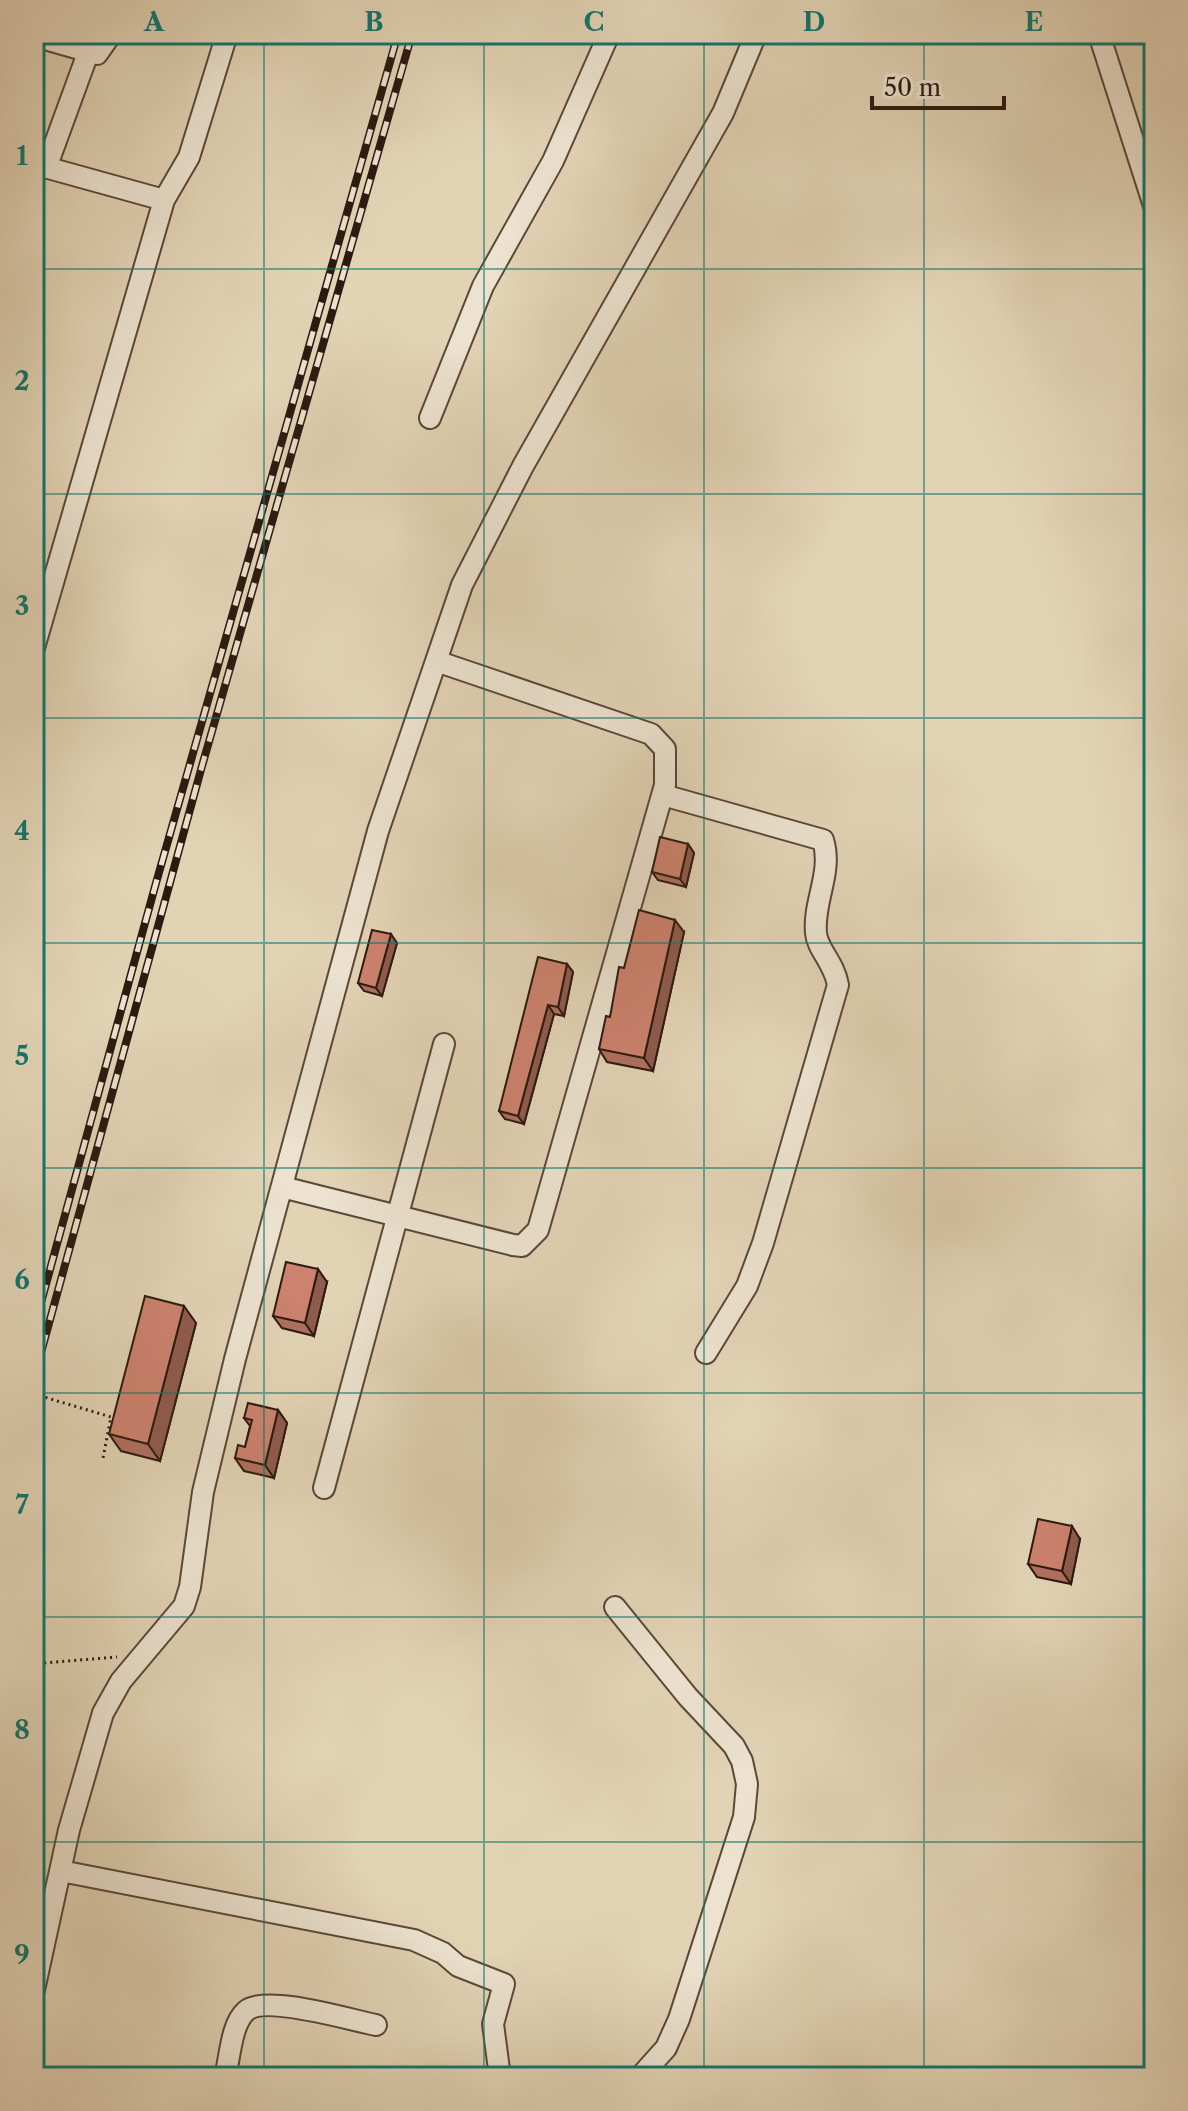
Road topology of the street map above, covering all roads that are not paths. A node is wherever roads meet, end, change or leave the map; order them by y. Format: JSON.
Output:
{"nodes":[{"id":1,"x":111,"y":34,"type":"edge"},
{"id":2,"x":227,"y":34,"type":"edge"},
{"id":3,"x":609,"y":34,"type":"edge"},
{"id":4,"x":756,"y":34,"type":"edge"},
{"id":5,"x":1099,"y":34,"type":"edge"},
{"id":6,"x":34,"y":36,"type":"edge"},
{"id":7,"x":88,"y":53,"type":"junction"},
{"id":8,"x":40,"y":166,"type":"edge"},
{"id":9,"x":164,"y":200,"type":"junction"},
{"id":10,"x":1154,"y":206,"type":"edge"},
{"id":11,"x":430,"y":418,"type":"dead end"},
{"id":12,"x":38,"y":617,"type":"edge"},
{"id":13,"x":34,"y":648,"type":"edge"},
{"id":14,"x":436,"y":661,"type":"junction"},
{"id":15,"x":663,"y":795,"type":"junction"},
{"id":16,"x":444,"y":1044,"type":"dead end"},
{"id":17,"x":282,"y":1187,"type":"junction"},
{"id":18,"x":399,"y":1217,"type":"junction"},
{"id":19,"x":706,"y":1353,"type":"dead end"},
{"id":20,"x":324,"y":1488,"type":"dead end"},
{"id":21,"x":615,"y":1607,"type":"dead end"},
{"id":22,"x":61,"y":1871,"type":"junction"},
{"id":23,"x":34,"y":1990,"type":"edge"},
{"id":24,"x":376,"y":2025,"type":"dead end"},
{"id":25,"x":225,"y":2077,"type":"edge"},
{"id":26,"x":500,"y":2077,"type":"edge"},
{"id":27,"x":640,"y":2077,"type":"edge"}],
"edges":[{"from":1,"to":7,"type":"street"},
{"from":2,"to":9,"type":"street"},
{"from":3,"to":11,"type":"street"},
{"from":4,"to":14,"type":"street"},
{"from":5,"to":10,"type":"street"},
{"from":6,"to":7,"type":"street"},
{"from":7,"to":8,"type":"street"},
{"from":8,"to":9,"type":"street"},
{"from":9,"to":12,"type":"street"},
{"from":12,"to":13,"type":"street"},
{"from":14,"to":15,"type":"street"},
{"from":14,"to":17,"type":"street"},
{"from":15,"to":18,"type":"street"},
{"from":15,"to":19,"type":"street"},
{"from":16,"to":18,"type":"street"},
{"from":17,"to":18,"type":"street"},
{"from":17,"to":22,"type":"street"},
{"from":18,"to":20,"type":"street"},
{"from":21,"to":27,"type":"street"},
{"from":22,"to":23,"type":"street"},
{"from":22,"to":26,"type":"street"},
{"from":24,"to":25,"type":"street"}]}
